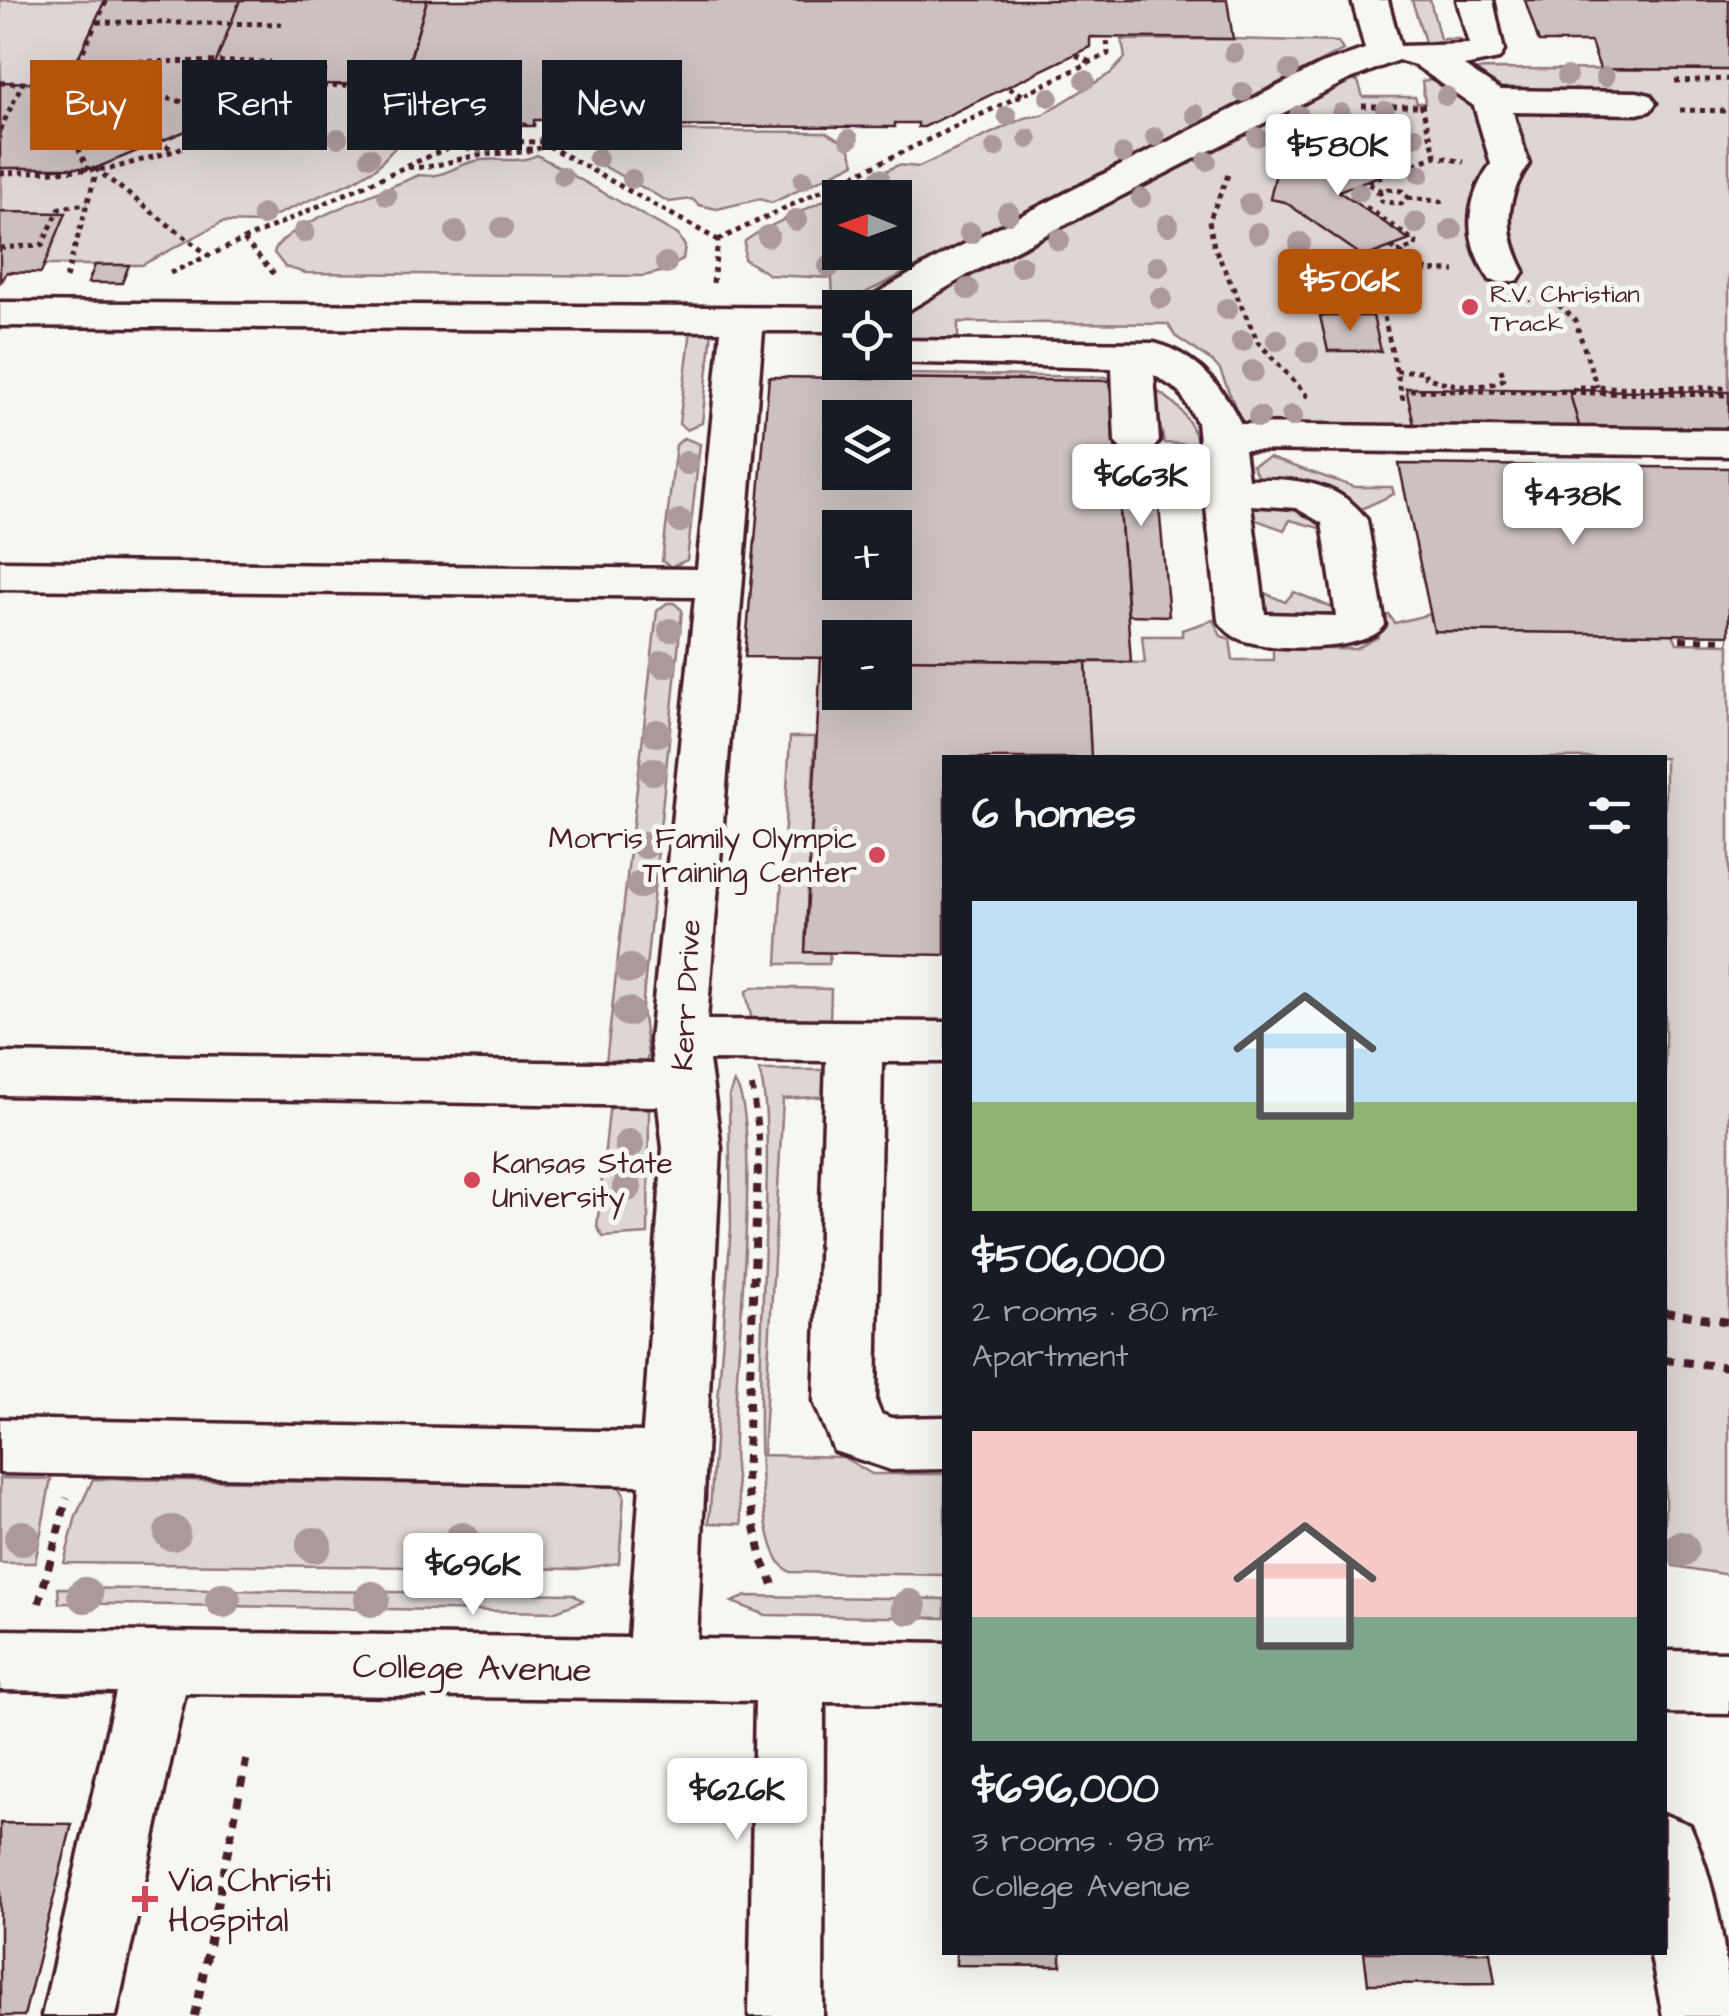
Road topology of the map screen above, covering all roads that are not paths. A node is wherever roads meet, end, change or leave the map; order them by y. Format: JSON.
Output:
{"nodes":[{"id":1,"x":1370,"y":0,"type":"edge"},
{"id":2,"x":1475,"y":0,"type":"edge"},
{"id":3,"x":1384,"y":54,"type":"junction"},
{"id":4,"x":1423,"y":54,"type":"junction"},
{"id":5,"x":1491,"y":101,"type":"junction"},
{"id":6,"x":1638,"y":103,"type":"dead end"},
{"id":7,"x":1504,"y":271,"type":"road end"},
{"id":8,"x":912,"y":291,"type":"edge"},
{"id":9,"x":0,"y":314,"type":"edge"},
{"id":10,"x":732,"y":320,"type":"junction"},
{"id":11,"x":822,"y":320,"type":"edge"},
{"id":12,"x":822,"y":348,"type":"edge"},
{"id":13,"x":912,"y":353,"type":"edge"},
{"id":14,"x":1132,"y":356,"type":"junction"},
{"id":15,"x":1220,"y":437,"type":"junction"},
{"id":16,"x":1137,"y":441,"type":"dead end"},
{"id":17,"x":1729,"y":443,"type":"edge"},
{"id":18,"x":1228,"y":492,"type":"dead end"},
{"id":19,"x":0,"y":575,"type":"edge"},
{"id":20,"x":719,"y":583,"type":"junction"},
{"id":21,"x":855,"y":1041,"type":"junction"},
{"id":22,"x":942,"y":1042,"type":"edge"},
{"id":23,"x":680,"y":1062,"type":"junction"},
{"id":24,"x":0,"y":1074,"type":"edge"},
{"id":25,"x":942,"y":1443,"type":"edge"},
{"id":26,"x":0,"y":1446,"type":"edge"},
{"id":27,"x":676,"y":1458,"type":"junction"},
{"id":28,"x":0,"y":1660,"type":"edge"},
{"id":29,"x":157,"y":1662,"type":"junction"},
{"id":30,"x":660,"y":1670,"type":"junction"},
{"id":31,"x":790,"y":1671,"type":"junction"},
{"id":32,"x":942,"y":1673,"type":"edge"},
{"id":33,"x":1667,"y":1682,"type":"edge"},
{"id":34,"x":1729,"y":1683,"type":"edge"},
{"id":35,"x":1667,"y":1858,"type":"edge"},
{"id":36,"x":79,"y":2016,"type":"edge"},
{"id":37,"x":786,"y":2016,"type":"edge"},
{"id":38,"x":1700,"y":2016,"type":"edge"}],
"edges":[{"from":1,"to":3,"type":"street"},
{"from":2,"to":4,"type":"street"},
{"from":3,"to":4,"type":"street"},
{"from":3,"to":8,"type":"street"},
{"from":4,"to":5,"type":"street"},
{"from":5,"to":6,"type":"street"},
{"from":5,"to":7,"type":"street"},
{"from":9,"to":10,"type":"street"},
{"from":10,"to":11,"type":"street"},
{"from":10,"to":12,"type":"street"},
{"from":10,"to":20,"type":"street","name":"Kerr Drive"},
{"from":13,"to":14,"type":"street"},
{"from":14,"to":15,"type":"street"},
{"from":14,"to":16,"type":"street"},
{"from":15,"to":17,"type":"street"},
{"from":15,"to":18,"type":"street"},
{"from":19,"to":20,"type":"street"},
{"from":20,"to":23,"type":"street","name":"Kerr Drive"},
{"from":21,"to":22,"type":"street"},
{"from":21,"to":23,"type":"street"},
{"from":21,"to":25,"type":"street"},
{"from":23,"to":24,"type":"street"},
{"from":23,"to":27,"type":"street","name":"Kerr Drive"},
{"from":26,"to":27,"type":"street"},
{"from":27,"to":30,"type":"street","name":"Kerr Drive"},
{"from":28,"to":29,"type":"street","name":"College Avenue"},
{"from":29,"to":30,"type":"street","name":"College Avenue"},
{"from":29,"to":36,"type":"street"},
{"from":30,"to":31,"type":"street","name":"College Avenue"},
{"from":31,"to":32,"type":"street","name":"College Avenue"},
{"from":31,"to":37,"type":"street"},
{"from":33,"to":34,"type":"street"},
{"from":35,"to":38,"type":"street"}]}
